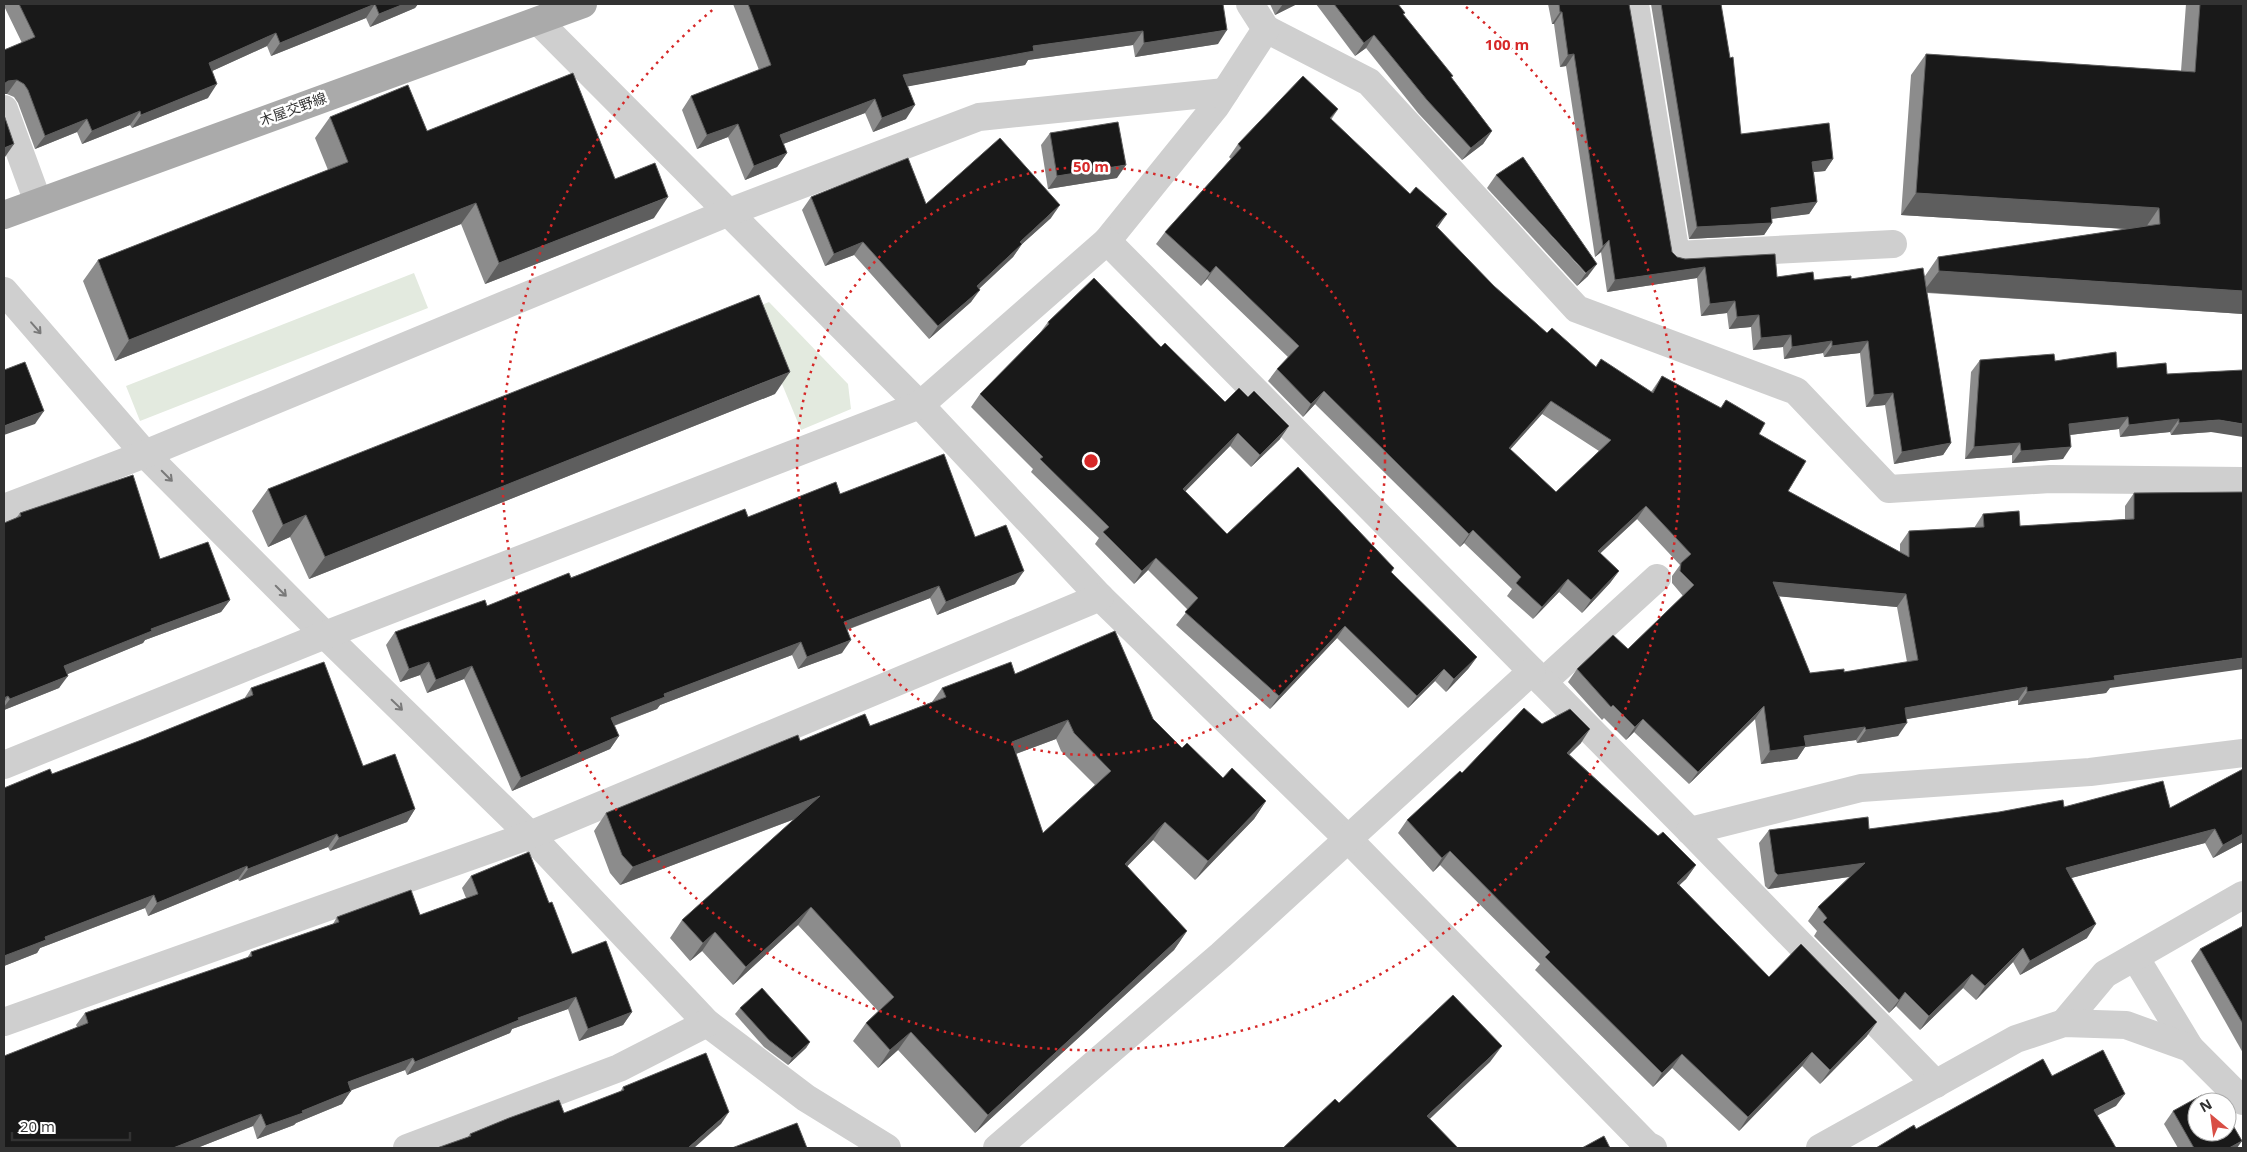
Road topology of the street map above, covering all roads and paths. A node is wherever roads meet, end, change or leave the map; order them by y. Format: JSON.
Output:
{"nodes":[{"id":1,"x":583,"y":4,"type":"edge"},
{"id":2,"x":1250,"y":4,"type":"edge"},
{"id":3,"x":1635,"y":4,"type":"edge"},
{"id":4,"x":538,"y":21,"type":"junction"},
{"id":5,"x":1266,"y":29,"type":"junction"},
{"id":6,"x":1225,"y":92,"type":"junction"},
{"id":7,"x":4,"y":110,"type":"edge"},
{"id":8,"x":38,"y":202,"type":"junction"},
{"id":9,"x":729,"y":212,"type":"junction"},
{"id":10,"x":4,"y":215,"type":"edge"},
{"id":11,"x":1107,"y":242,"type":"junction"},
{"id":12,"x":1893,"y":244,"type":"dead end"},
{"id":13,"x":4,"y":291,"type":"edge"},
{"id":14,"x":920,"y":405,"type":"junction"},
{"id":15,"x":145,"y":454,"type":"junction"},
{"id":16,"x":2243,"y":481,"type":"edge"},
{"id":17,"x":4,"y":508,"type":"edge"},
{"id":18,"x":1656,"y":578,"type":"dead end"},
{"id":19,"x":1100,"y":597,"type":"junction"},
{"id":20,"x":325,"y":635,"type":"junction"},
{"id":21,"x":1538,"y":677,"type":"junction"},
{"id":22,"x":2243,"y":753,"type":"edge"},
{"id":23,"x":4,"y":765,"type":"edge"},
{"id":24,"x":1690,"y":831,"type":"junction"},
{"id":25,"x":530,"y":835,"type":"junction"},
{"id":26,"x":1348,"y":839,"type":"junction"},
{"id":27,"x":2243,"y":895,"type":"edge"},
{"id":28,"x":2135,"y":957,"type":"junction"},
{"id":29,"x":4,"y":1022,"type":"edge"},
{"id":30,"x":2064,"y":1022,"type":"junction"},
{"id":31,"x":707,"y":1023,"type":"junction"},
{"id":32,"x":2190,"y":1048,"type":"junction"},
{"id":33,"x":1936,"y":1084,"type":"junction"},
{"id":34,"x":2243,"y":1101,"type":"edge"},
{"id":35,"x":406,"y":1148,"type":"edge"},
{"id":36,"x":887,"y":1148,"type":"edge"},
{"id":37,"x":997,"y":1148,"type":"edge"},
{"id":38,"x":1653,"y":1148,"type":"edge"},
{"id":39,"x":1820,"y":1148,"type":"edge"}],
"edges":[{"from":1,"to":4,"type":"main road","name":"木屋交野線"},
{"from":2,"to":5,"type":"street"},
{"from":3,"to":12,"type":"street"},
{"from":4,"to":8,"type":"main road","name":"木屋交野線"},
{"from":4,"to":9,"type":"street"},
{"from":5,"to":6,"type":"street"},
{"from":5,"to":16,"type":"street"},
{"from":6,"to":9,"type":"street"},
{"from":6,"to":11,"type":"street"},
{"from":7,"to":8,"type":"street"},
{"from":8,"to":10,"type":"main road","name":"木屋交野線"},
{"from":9,"to":14,"type":"street"},
{"from":9,"to":15,"type":"street"},
{"from":11,"to":14,"type":"street"},
{"from":11,"to":21,"type":"street"},
{"from":13,"to":15,"type":"street","one_way":true},
{"from":14,"to":19,"type":"street"},
{"from":14,"to":20,"type":"street"},
{"from":15,"to":17,"type":"street"},
{"from":15,"to":20,"type":"street","one_way":true},
{"from":18,"to":21,"type":"street"},
{"from":19,"to":25,"type":"street"},
{"from":19,"to":26,"type":"street"},
{"from":20,"to":23,"type":"street"},
{"from":20,"to":25,"type":"street","one_way":true},
{"from":21,"to":24,"type":"street"},
{"from":21,"to":26,"type":"street"},
{"from":22,"to":24,"type":"street"},
{"from":24,"to":33,"type":"street"},
{"from":25,"to":29,"type":"street"},
{"from":25,"to":31,"type":"street"},
{"from":26,"to":37,"type":"street"},
{"from":26,"to":38,"type":"street"},
{"from":27,"to":28,"type":"street"},
{"from":28,"to":30,"type":"street"},
{"from":28,"to":32,"type":"street"},
{"from":30,"to":32,"type":"street"},
{"from":30,"to":33,"type":"street"},
{"from":31,"to":35,"type":"street"},
{"from":31,"to":36,"type":"street"},
{"from":32,"to":34,"type":"street"},
{"from":33,"to":39,"type":"street"}]}
